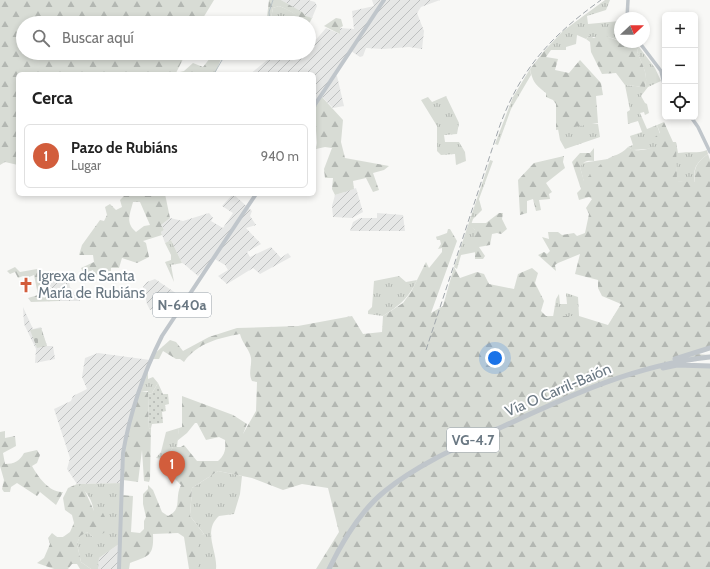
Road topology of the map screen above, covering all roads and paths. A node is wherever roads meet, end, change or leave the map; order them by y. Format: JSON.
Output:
{"nodes":[{"id":1,"x":384,"y":0,"type":"edge"},
{"id":2,"x":628,"y":0,"type":"edge"},
{"id":3,"x":627,"y":12,"type":"edge"},
{"id":4,"x":644,"y":48,"type":"edge"},
{"id":5,"x":664,"y":84,"type":"edge"},
{"id":6,"x":316,"y":103,"type":"edge"},
{"id":7,"x":693,"y":120,"type":"edge"},
{"id":8,"x":710,"y":152,"type":"edge"},
{"id":9,"x":255,"y":196,"type":"edge"},
{"id":10,"x":710,"y":348,"type":"edge"},
{"id":11,"x":710,"y":357,"type":"edge"},
{"id":12,"x":710,"y":366,"type":"edge"},
{"id":13,"x":647,"y":368,"type":"junction"},
{"id":14,"x":613,"y":378,"type":"junction"},
{"id":15,"x":351,"y":530,"type":"junction"},
{"id":16,"x":120,"y":569,"type":"edge"},
{"id":17,"x":329,"y":569,"type":"edge"},
{"id":18,"x":332,"y":569,"type":"edge"}],
"edges":[{"from":1,"to":6,"type":"main road"},
{"from":2,"to":3,"type":"main road"},
{"from":4,"to":5,"type":"main road"},
{"from":7,"to":8,"type":"main road"},
{"from":9,"to":16,"type":"main road","number":"N-640a"},
{"from":10,"to":13,"type":"highway"},
{"from":11,"to":13,"type":"highway","name":"Vía O Carril-Baión","number":"VG-4.7"},
{"from":12,"to":14,"type":"highway"},
{"from":13,"to":14,"type":"highway","name":"Vía O Carril-Baión","number":"VG-4.7"},
{"from":14,"to":15,"type":"highway","name":"Vía O Carril-Baión","number":"VG-4.7"},
{"from":15,"to":17,"type":"highway","name":"Vía O Carril-Baión","number":"VG-4.7"},
{"from":15,"to":18,"type":"highway","name":"Vía O Carril-Baión","number":"VG-4.7"}]}
